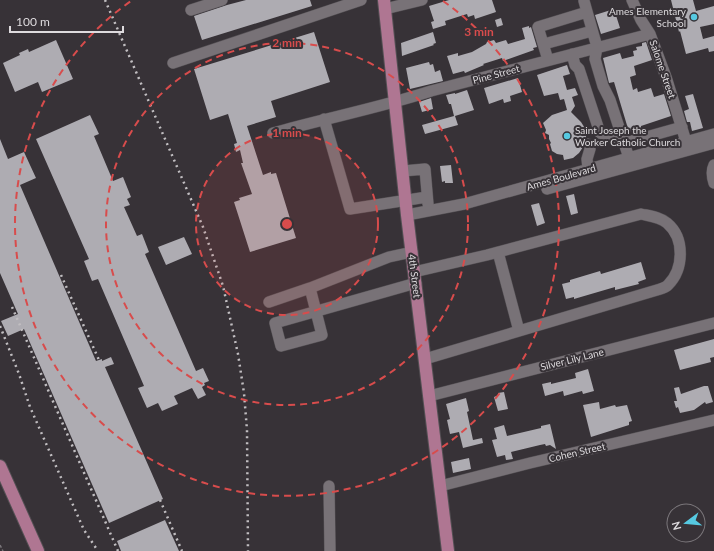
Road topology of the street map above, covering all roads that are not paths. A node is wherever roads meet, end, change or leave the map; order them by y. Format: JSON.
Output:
{"nodes":[{"id":1,"x":222,"y":0,"type":"edge"},
{"id":2,"x":360,"y":0,"type":"edge"},
{"id":3,"x":422,"y":0,"type":"edge"},
{"id":4,"x":632,"y":0,"type":"edge"},
{"id":5,"x":385,"y":5,"type":"edge"},
{"id":6,"x":586,"y":6,"type":"edge"},
{"id":7,"x":191,"y":10,"type":"dead end"},
{"id":8,"x":592,"y":31,"type":"junction"},
{"id":9,"x":650,"y":34,"type":"junction"},
{"id":10,"x":544,"y":44,"type":"junction"},
{"id":11,"x":597,"y":47,"type":"junction"},
{"id":12,"x":572,"y":54,"type":"junction"},
{"id":13,"x":548,"y":60,"type":"junction"},
{"id":14,"x":173,"y":63,"type":"dead end"},
{"id":15,"x":396,"y":103,"type":"junction"},
{"id":16,"x":324,"y":119,"type":"junction"},
{"id":17,"x":682,"y":127,"type":"junction"},
{"id":18,"x":273,"y":133,"type":"dead end"},
{"id":19,"x":714,"y":134,"type":"edge"},
{"id":20,"x":594,"y":140,"type":"junction"},
{"id":21,"x":624,"y":140,"type":"junction"},
{"id":22,"x":714,"y":144,"type":"edge"},
{"id":23,"x":687,"y":146,"type":"junction"},
{"id":24,"x":629,"y":158,"type":"junction"},
{"id":25,"x":714,"y":165,"type":"edge"},
{"id":26,"x":588,"y":169,"type":"junction"},
{"id":27,"x":403,"y":171,"type":"junction"},
{"id":28,"x":714,"y":183,"type":"edge"},
{"id":29,"x":427,"y":198,"type":"junction"},
{"id":30,"x":406,"y":201,"type":"junction"},
{"id":31,"x":428,"y":211,"type":"junction"},
{"id":32,"x":408,"y":219,"type":"junction"},
{"id":33,"x":412,"y":252,"type":"junction"},
{"id":34,"x":498,"y":252,"type":"junction"},
{"id":35,"x":415,"y":277,"type":"junction"},
{"id":36,"x":310,"y":288,"type":"junction"},
{"id":37,"x":269,"y":302,"type":"dead end"},
{"id":38,"x":714,"y":323,"type":"edge"},
{"id":39,"x":519,"y":331,"type":"junction"},
{"id":40,"x":425,"y":359,"type":"junction"},
{"id":41,"x":429,"y":396,"type":"junction"},
{"id":42,"x":714,"y":420,"type":"edge"},
{"id":43,"x":0,"y":466,"type":"edge"},
{"id":44,"x":328,"y":486,"type":"dead end"},
{"id":45,"x":440,"y":486,"type":"junction"},
{"id":46,"x":38,"y":551,"type":"edge"},
{"id":47,"x":330,"y":551,"type":"edge"},
{"id":48,"x":448,"y":551,"type":"edge"}],
"edges":[{"from":1,"to":7,"type":"street"},
{"from":2,"to":14,"type":"street"},
{"from":3,"to":5,"type":"street"},
{"from":4,"to":9,"type":"street","name":"Salome Street"},
{"from":5,"to":15,"type":"main road","name":"4th Street"},
{"from":6,"to":8,"type":"street"},
{"from":6,"to":10,"type":"street"},
{"from":8,"to":10,"type":"street"},
{"from":8,"to":11,"type":"street"},
{"from":9,"to":11,"type":"street","name":"Pine Street"},
{"from":9,"to":17,"type":"street","name":"Salome Street"},
{"from":10,"to":13,"type":"street"},
{"from":11,"to":12,"type":"street","name":"Pine Street"},
{"from":11,"to":21,"type":"street"},
{"from":12,"to":13,"type":"street","name":"Pine Street"},
{"from":12,"to":20,"type":"street"},
{"from":13,"to":15,"type":"street","name":"Pine Street"},
{"from":15,"to":16,"type":"street","name":"Pine Street"},
{"from":15,"to":27,"type":"main road","name":"4th Street"},
{"from":16,"to":18,"type":"street","name":"Pine Street"},
{"from":16,"to":30,"type":"street"},
{"from":17,"to":21,"type":"street"},
{"from":17,"to":23,"type":"street","name":"Salome Street"},
{"from":19,"to":23,"type":"street","name":"Ames Boulevard"},
{"from":20,"to":21,"type":"street"},
{"from":20,"to":26,"type":"street"},
{"from":21,"to":24,"type":"street"},
{"from":22,"to":23,"type":"street","name":"Ames Boulevard"},
{"from":23,"to":24,"type":"street","name":"Ames Boulevard"},
{"from":23,"to":32,"type":"street","name":"Ames Boulevard"},
{"from":24,"to":26,"type":"street","name":"Ames Boulevard"},
{"from":25,"to":28,"type":"street"},
{"from":26,"to":31,"type":"street","name":"Ames Boulevard"},
{"from":27,"to":29,"type":"street"},
{"from":27,"to":30,"type":"main road","name":"4th Street"},
{"from":29,"to":30,"type":"street"},
{"from":29,"to":31,"type":"street"},
{"from":30,"to":32,"type":"main road","name":"4th Street"},
{"from":31,"to":32,"type":"street","name":"Ames Boulevard"},
{"from":32,"to":33,"type":"main road","name":"4th Street"},
{"from":33,"to":35,"type":"main road","name":"4th Street"},
{"from":33,"to":36,"type":"street"},
{"from":34,"to":35,"type":"street"},
{"from":34,"to":39,"type":"street"},
{"from":34,"to":39,"type":"street"},
{"from":35,"to":36,"type":"street"},
{"from":35,"to":40,"type":"main road","name":"4th Street"},
{"from":36,"to":37,"type":"street"},
{"from":38,"to":41,"type":"street","name":"Silver Lily Lane"},
{"from":39,"to":40,"type":"street"},
{"from":40,"to":41,"type":"main road","name":"4th Street"},
{"from":41,"to":45,"type":"main road","name":"4th Street"},
{"from":42,"to":45,"type":"street","name":"Cohen Street"},
{"from":43,"to":46,"type":"main road"},
{"from":44,"to":47,"type":"street"},
{"from":45,"to":48,"type":"main road","name":"4th Street"}]}
